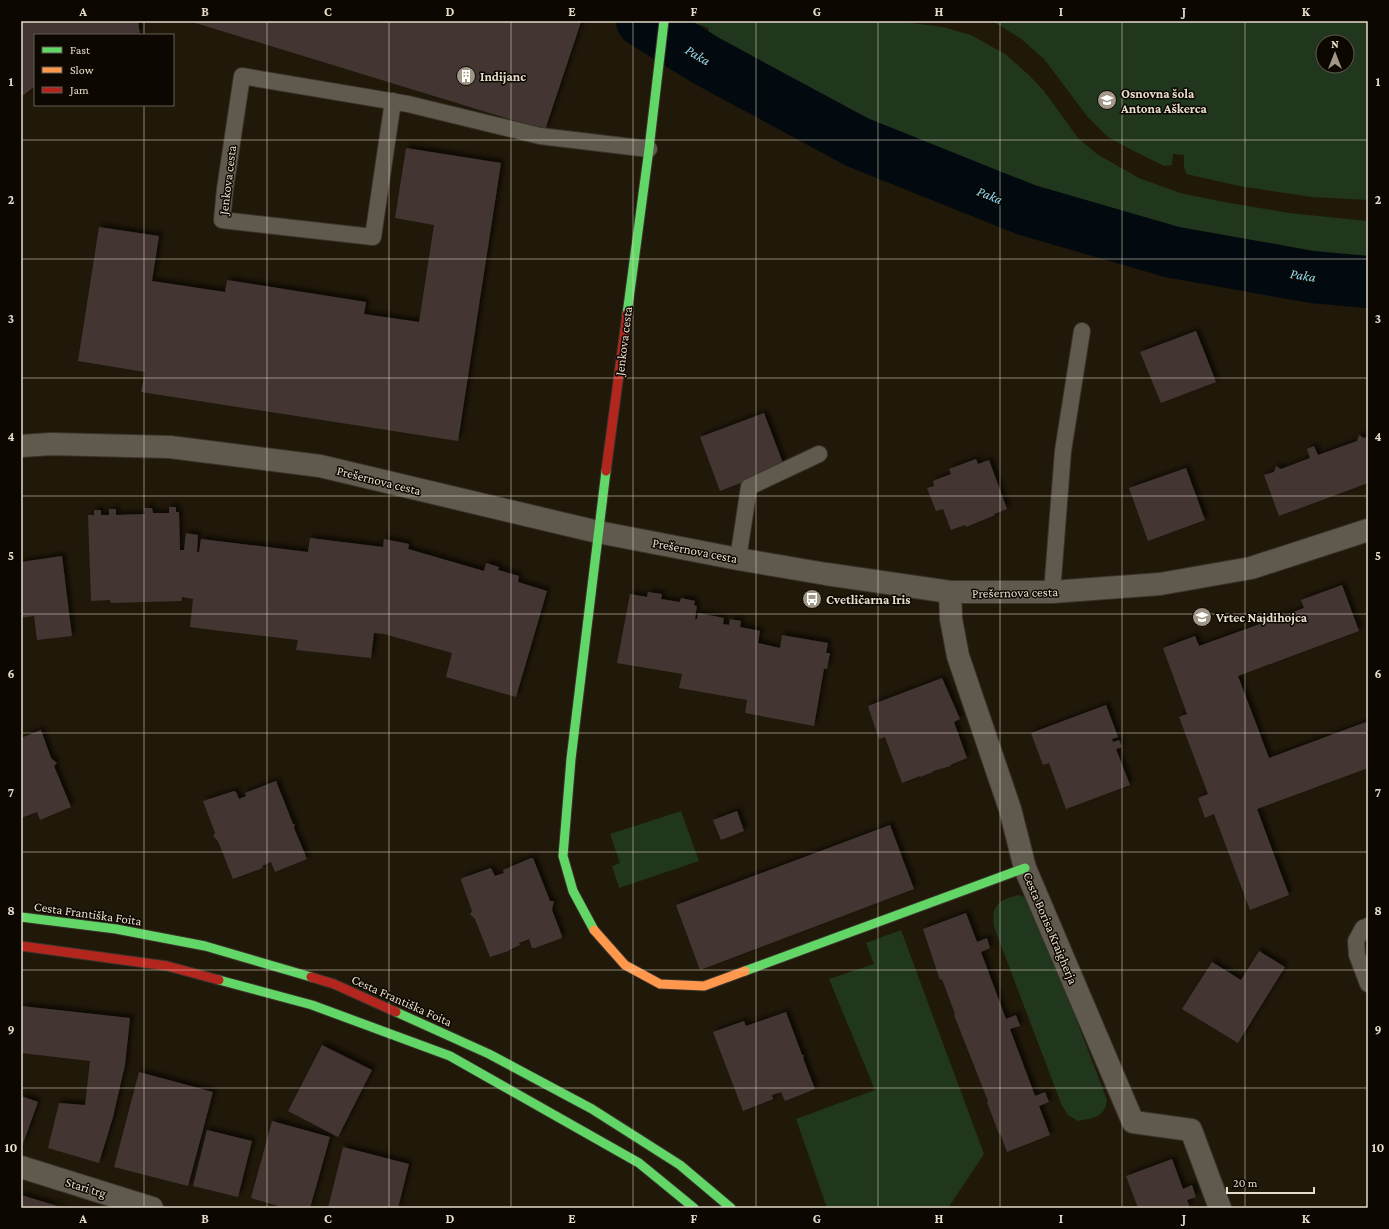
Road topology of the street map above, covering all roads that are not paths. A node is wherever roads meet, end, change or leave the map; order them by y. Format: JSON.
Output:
{"nodes":[{"id":1,"x":664,"y":21,"type":"edge"},
{"id":2,"x":393,"y":101,"type":"junction"},
{"id":3,"x":649,"y":149,"type":"junction"},
{"id":4,"x":1082,"y":330,"type":"dead end"},
{"id":5,"x":21,"y":446,"type":"edge"},
{"id":6,"x":819,"y":454,"type":"dead end"},
{"id":7,"x":1368,"y":530,"type":"edge"},
{"id":8,"x":598,"y":532,"type":"junction"},
{"id":9,"x":738,"y":559,"type":"junction"},
{"id":10,"x":950,"y":592,"type":"junction"},
{"id":11,"x":1052,"y":592,"type":"junction"},
{"id":12,"x":1025,"y":868,"type":"junction"},
{"id":13,"x":21,"y":917,"type":"edge"},
{"id":14,"x":1368,"y":926,"type":"edge"},
{"id":15,"x":21,"y":946,"type":"edge"},
{"id":16,"x":1368,"y":984,"type":"edge"},
{"id":17,"x":21,"y":1167,"type":"edge"},
{"id":18,"x":152,"y":1208,"type":"edge"},
{"id":19,"x":694,"y":1208,"type":"edge"},
{"id":20,"x":731,"y":1208,"type":"edge"},
{"id":21,"x":1220,"y":1208,"type":"edge"}],
"edges":[{"from":1,"to":3,"type":"main road","name":"Jenkova cesta"},
{"from":2,"to":2,"type":"lane","name":"Jenkova cesta"},
{"from":2,"to":3,"type":"lane","name":"Jenkova cesta"},
{"from":3,"to":8,"type":"main road","name":"Jenkova cesta"},
{"from":4,"to":11,"type":"lane"},
{"from":5,"to":8,"type":"street","name":"Prešernova cesta"},
{"from":6,"to":9,"type":"lane"},
{"from":7,"to":11,"type":"street","name":"Prešernova cesta"},
{"from":8,"to":9,"type":"street","name":"Prešernova cesta"},
{"from":8,"to":12,"type":"main road","name":"Jenkova cesta"},
{"from":9,"to":10,"type":"street","name":"Prešernova cesta"},
{"from":10,"to":11,"type":"street","name":"Prešernova cesta"},
{"from":10,"to":12,"type":"street","name":"Cesta Borisa Kraigherja"},
{"from":12,"to":21,"type":"street","name":"Cesta Borisa Kraigherja"},
{"from":13,"to":20,"type":"main road","name":"Cesta Františka Foita"},
{"from":14,"to":16,"type":"lane"},
{"from":15,"to":19,"type":"main road"},
{"from":17,"to":18,"type":"street","name":"Stari trg"}]}
